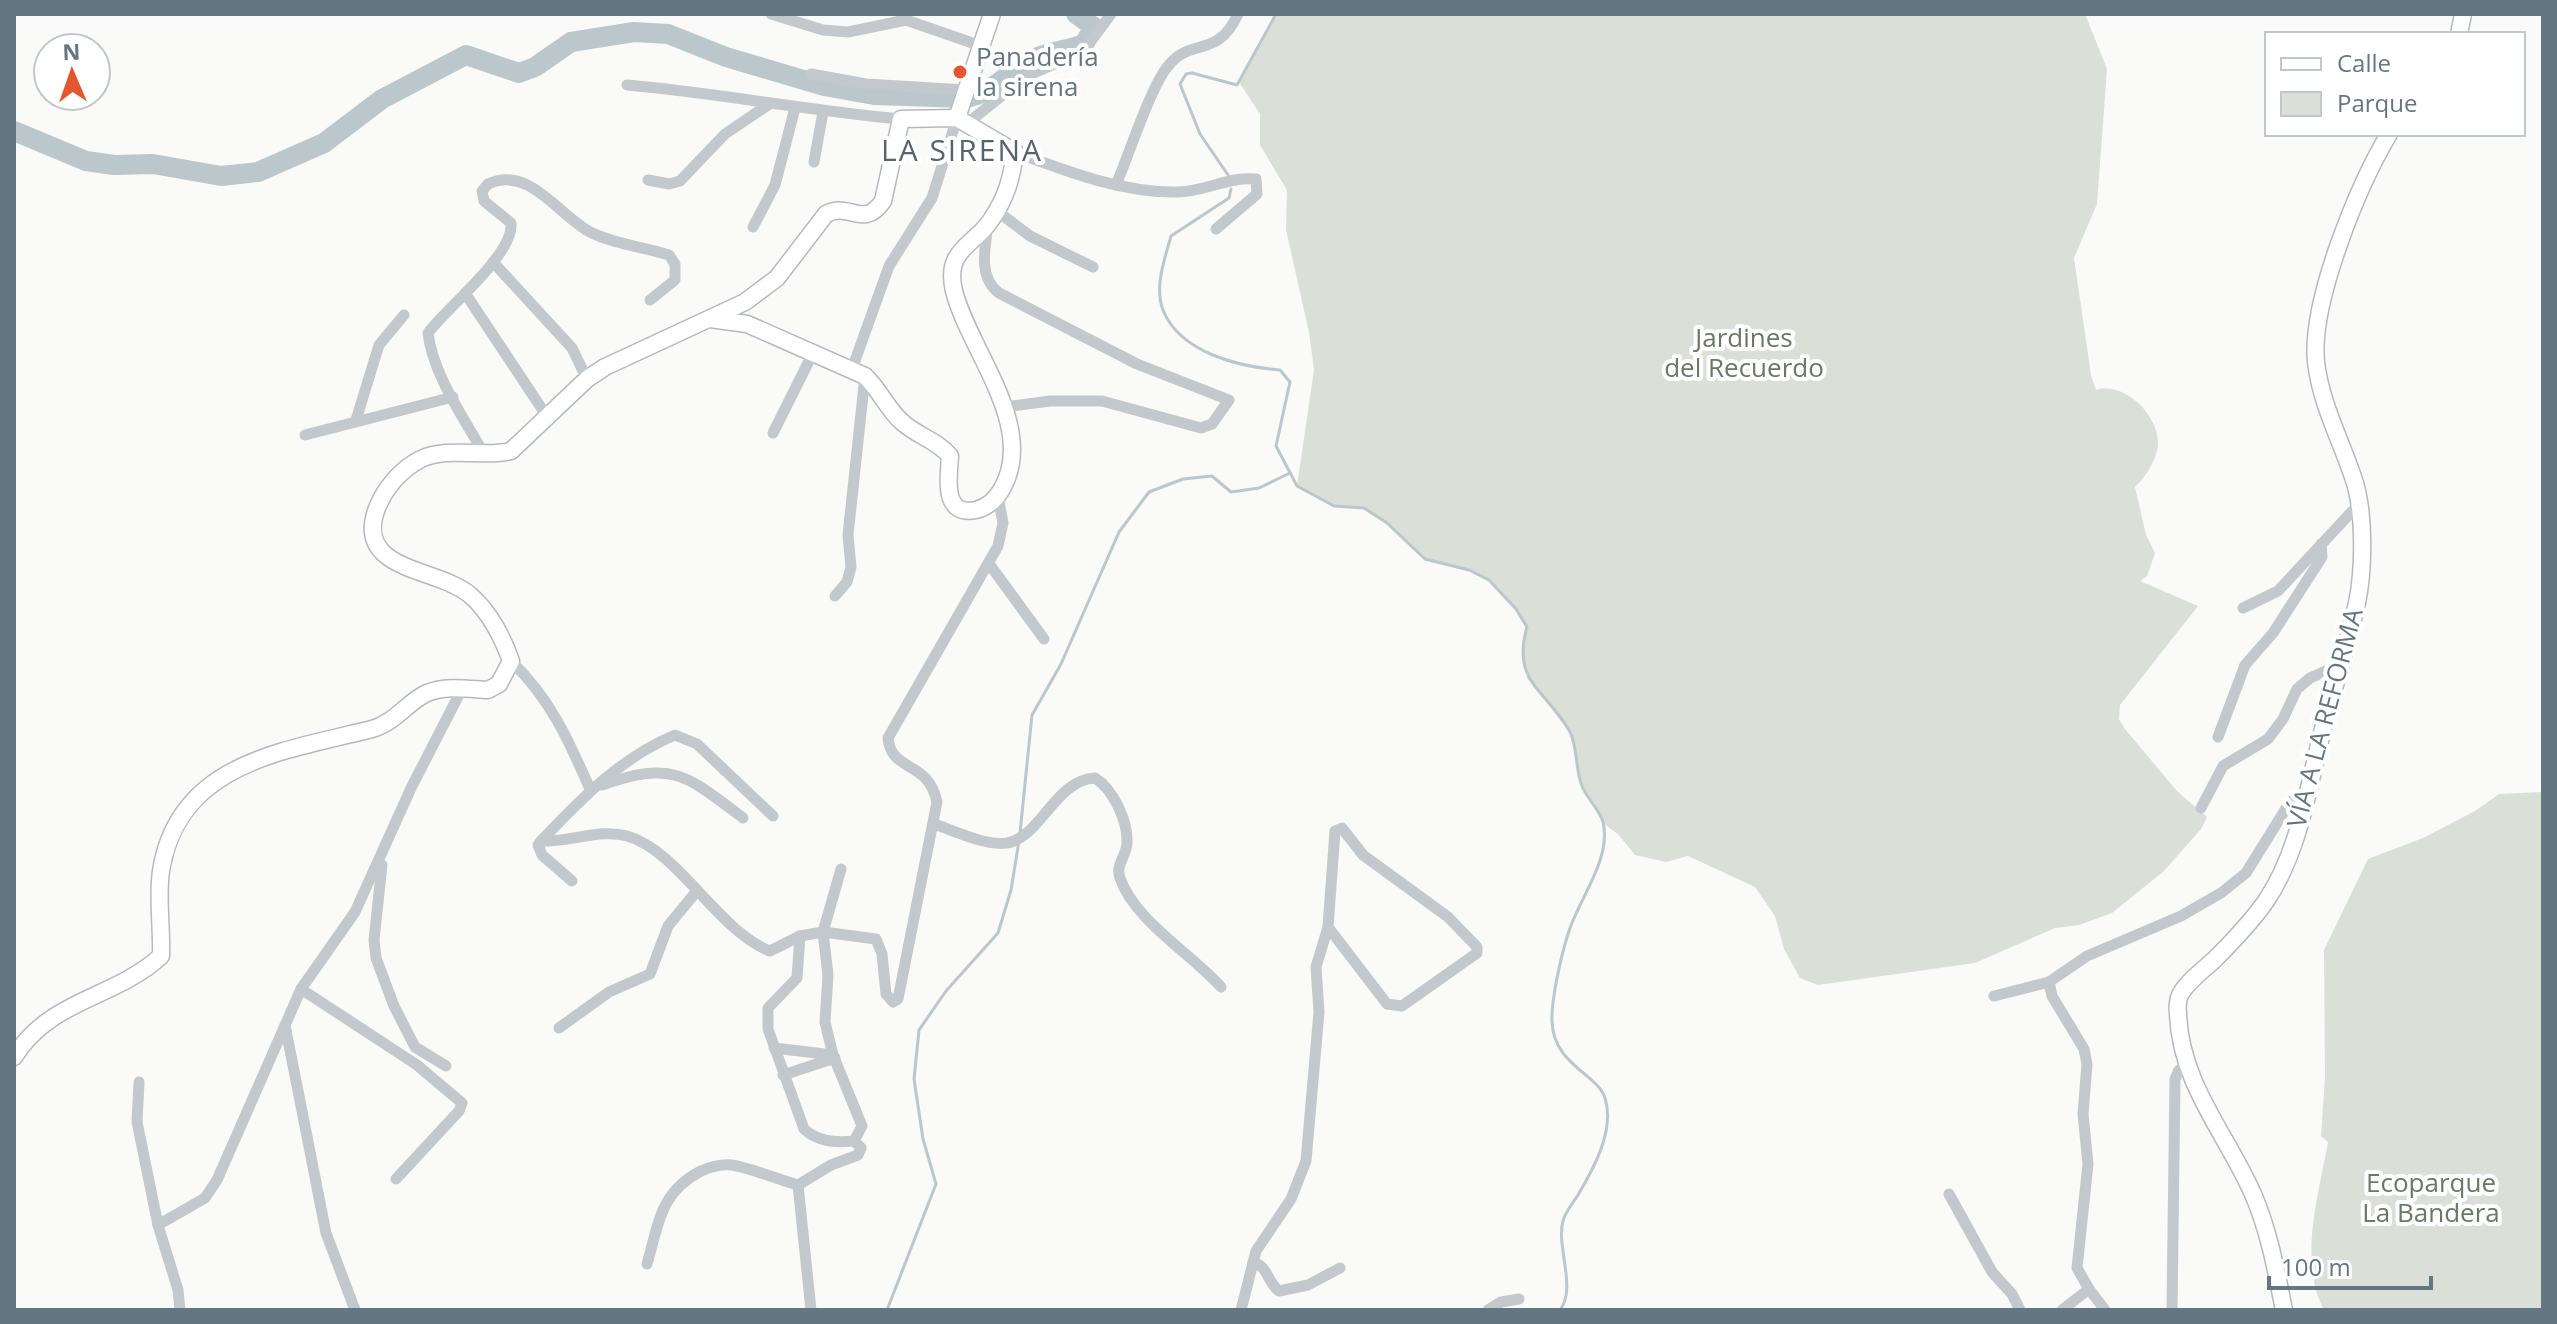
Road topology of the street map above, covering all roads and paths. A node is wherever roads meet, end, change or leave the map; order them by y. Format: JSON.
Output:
{"nodes":[{"id":1,"x":771,"y":14,"type":"edge"},
{"id":2,"x":992,"y":14,"type":"edge"},
{"id":3,"x":1111,"y":14,"type":"edge"},
{"id":4,"x":1238,"y":14,"type":"edge"},
{"id":5,"x":981,"y":46,"type":"junction"},
{"id":6,"x":811,"y":74,"type":"dead end"},
{"id":7,"x":627,"y":85,"type":"dead end"},
{"id":8,"x":967,"y":87,"type":"junction"},
{"id":9,"x":768,"y":105,"type":"junction"},
{"id":10,"x":795,"y":108,"type":"junction"},
{"id":11,"x":823,"y":112,"type":"junction"},
{"id":12,"x":962,"y":117,"type":"junction"},
{"id":13,"x":901,"y":119,"type":"junction"},
{"id":14,"x":2388,"y":136,"type":"edge"},
{"id":15,"x":1015,"y":152,"type":"junction"},
{"id":16,"x":814,"y":162,"type":"dead end"},
{"id":17,"x":648,"y":180,"type":"dead end"},
{"id":18,"x":1116,"y":185,"type":"junction"},
{"id":19,"x":992,"y":218,"type":"junction"},
{"id":20,"x":753,"y":227,"type":"dead end"},
{"id":21,"x":1216,"y":229,"type":"dead end"},
{"id":22,"x":493,"y":262,"type":"junction"},
{"id":23,"x":1093,"y":267,"type":"dead end"},
{"id":24,"x":465,"y":293,"type":"junction"},
{"id":25,"x":650,"y":300,"type":"dead end"},
{"id":26,"x":404,"y":315,"type":"dead end"},
{"id":27,"x":710,"y":319,"type":"junction"},
{"id":28,"x":812,"y":355,"type":"junction"},
{"id":29,"x":858,"y":373,"type":"junction"},
{"id":30,"x":587,"y":379,"type":"junction"},
{"id":31,"x":453,"y":397,"type":"junction"},
{"id":32,"x":1004,"y":407,"type":"junction"},
{"id":33,"x":548,"y":418,"type":"junction"},
{"id":34,"x":356,"y":420,"type":"junction"},
{"id":35,"x":773,"y":433,"type":"dead end"},
{"id":36,"x":305,"y":435,"type":"dead end"},
{"id":37,"x":484,"y":454,"type":"junction"},
{"id":38,"x":998,"y":496,"type":"junction"},
{"id":39,"x":2358,"y":505,"type":"junction"},
{"id":40,"x":2321,"y":544,"type":"junction"},
{"id":41,"x":990,"y":565,"type":"junction"},
{"id":42,"x":835,"y":596,"type":"dead end"},
{"id":43,"x":2243,"y":608,"type":"dead end"},
{"id":44,"x":1044,"y":639,"type":"dead end"},
{"id":45,"x":511,"y":661,"type":"junction"},
{"id":46,"x":2339,"y":665,"type":"junction"},
{"id":47,"x":462,"y":689,"type":"junction"},
{"id":48,"x":2218,"y":737,"type":"dead end"},
{"id":49,"x":2311,"y":788,"type":"junction"},
{"id":50,"x":590,"y":789,"type":"junction"},
{"id":51,"x":2201,"y":808,"type":"dead end"},
{"id":52,"x":773,"y":816,"type":"dead end"},
{"id":53,"x":743,"y":818,"type":"dead end"},
{"id":54,"x":934,"y":824,"type":"junction"},
{"id":55,"x":541,"y":841,"type":"junction"},
{"id":56,"x":383,"y":857,"type":"junction"},
{"id":57,"x":841,"y":869,"type":"dead end"},
{"id":58,"x":572,"y":881,"type":"dead end"},
{"id":59,"x":696,"y":892,"type":"junction"},
{"id":60,"x":1328,"y":927,"type":"junction"},
{"id":61,"x":823,"y":932,"type":"junction"},
{"id":62,"x":800,"y":936,"type":"junction"},
{"id":63,"x":2049,"y":982,"type":"junction"},
{"id":64,"x":1221,"y":987,"type":"dead end"},
{"id":65,"x":301,"y":989,"type":"junction"},
{"id":66,"x":1994,"y":996,"type":"dead end"},
{"id":67,"x":285,"y":1025,"type":"junction"},
{"id":68,"x":559,"y":1028,"type":"dead end"},
{"id":69,"x":774,"y":1048,"type":"junction"},
{"id":70,"x":14,"y":1057,"type":"edge"},
{"id":71,"x":834,"y":1057,"type":"junction"},
{"id":72,"x":446,"y":1066,"type":"dead end"},
{"id":73,"x":2186,"y":1067,"type":"junction"},
{"id":74,"x":783,"y":1075,"type":"junction"},
{"id":75,"x":139,"y":1082,"type":"dead end"},
{"id":76,"x":854,"y":1141,"type":"junction"},
{"id":77,"x":396,"y":1179,"type":"dead end"},
{"id":78,"x":798,"y":1185,"type":"junction"},
{"id":79,"x":1949,"y":1194,"type":"dead end"},
{"id":80,"x":158,"y":1225,"type":"junction"},
{"id":81,"x":1253,"y":1262,"type":"junction"},
{"id":82,"x":647,"y":1264,"type":"dead end"},
{"id":83,"x":1340,"y":1268,"type":"dead end"},
{"id":84,"x":2089,"y":1289,"type":"junction"},
{"id":85,"x":1519,"y":1299,"type":"dead end"},
{"id":86,"x":180,"y":1310,"type":"edge"},
{"id":87,"x":355,"y":1310,"type":"edge"},
{"id":88,"x":811,"y":1310,"type":"edge"},
{"id":89,"x":1241,"y":1310,"type":"edge"},
{"id":90,"x":1488,"y":1310,"type":"edge"},
{"id":91,"x":2020,"y":1310,"type":"edge"},
{"id":92,"x":2062,"y":1310,"type":"edge"},
{"id":93,"x":2105,"y":1310,"type":"edge"},
{"id":94,"x":2172,"y":1310,"type":"edge"},
{"id":95,"x":2284,"y":1310,"type":"edge"}],
"edges":[{"from":1,"to":5,"type":"street"},
{"from":2,"to":5,"type":"street"},
{"from":3,"to":12,"type":"street"},
{"from":4,"to":18,"type":"street"},
{"from":5,"to":8,"type":"street"},
{"from":6,"to":8,"type":"street"},
{"from":7,"to":9,"type":"street"},
{"from":8,"to":12,"type":"street"},
{"from":9,"to":10,"type":"street"},
{"from":9,"to":17,"type":"street"},
{"from":10,"to":11,"type":"street"},
{"from":10,"to":20,"type":"street"},
{"from":11,"to":13,"type":"street"},
{"from":11,"to":16,"type":"street"},
{"from":12,"to":13,"type":"street"},
{"from":12,"to":15,"type":"street"},
{"from":12,"to":29,"type":"street"},
{"from":13,"to":27,"type":"street"},
{"from":14,"to":39,"type":"street","name":"VÍA A LA REFORMA"},
{"from":15,"to":18,"type":"street"},
{"from":15,"to":19,"type":"street"},
{"from":18,"to":21,"type":"street"},
{"from":19,"to":23,"type":"street"},
{"from":19,"to":32,"type":"street"},
{"from":19,"to":32,"type":"street"},
{"from":22,"to":24,"type":"street"},
{"from":22,"to":25,"type":"street"},
{"from":22,"to":30,"type":"street"},
{"from":24,"to":31,"type":"street"},
{"from":24,"to":33,"type":"street"},
{"from":26,"to":34,"type":"street"},
{"from":27,"to":28,"type":"street"},
{"from":27,"to":30,"type":"street"},
{"from":28,"to":29,"type":"street"},
{"from":28,"to":35,"type":"street"},
{"from":29,"to":38,"type":"street"},
{"from":29,"to":42,"type":"street"},
{"from":30,"to":33,"type":"street"},
{"from":31,"to":34,"type":"street"},
{"from":31,"to":37,"type":"street"},
{"from":32,"to":38,"type":"street"},
{"from":33,"to":37,"type":"street"},
{"from":34,"to":36,"type":"street"},
{"from":37,"to":45,"type":"street"},
{"from":38,"to":41,"type":"street"},
{"from":39,"to":40,"type":"street"},
{"from":39,"to":46,"type":"street","name":"VÍA A LA REFORMA"},
{"from":40,"to":43,"type":"street"},
{"from":40,"to":48,"type":"street"},
{"from":41,"to":44,"type":"street"},
{"from":41,"to":54,"type":"street"},
{"from":45,"to":47,"type":"street"},
{"from":45,"to":50,"type":"street"},
{"from":46,"to":49,"type":"street","name":"VÍA A LA REFORMA"},
{"from":46,"to":51,"type":"street"},
{"from":47,"to":56,"type":"street"},
{"from":47,"to":70,"type":"street"},
{"from":49,"to":63,"type":"street"},
{"from":49,"to":73,"type":"street","name":"VÍA A LA REFORMA"},
{"from":50,"to":52,"type":"street"},
{"from":50,"to":53,"type":"street"},
{"from":50,"to":55,"type":"street"},
{"from":54,"to":61,"type":"street"},
{"from":54,"to":64,"type":"street"},
{"from":55,"to":58,"type":"street"},
{"from":55,"to":59,"type":"street"},
{"from":56,"to":65,"type":"street"},
{"from":56,"to":72,"type":"street"},
{"from":57,"to":61,"type":"street"},
{"from":59,"to":62,"type":"street"},
{"from":59,"to":68,"type":"street"},
{"from":60,"to":60,"type":"street"},
{"from":60,"to":81,"type":"street"},
{"from":61,"to":62,"type":"street"},
{"from":61,"to":71,"type":"street"},
{"from":62,"to":69,"type":"street"},
{"from":63,"to":66,"type":"street"},
{"from":63,"to":84,"type":"street"},
{"from":65,"to":67,"type":"street"},
{"from":65,"to":77,"type":"street"},
{"from":67,"to":80,"type":"street"},
{"from":67,"to":87,"type":"street"},
{"from":69,"to":71,"type":"street"},
{"from":69,"to":74,"type":"street"},
{"from":71,"to":74,"type":"street"},
{"from":71,"to":76,"type":"street"},
{"from":73,"to":94,"type":"street"},
{"from":73,"to":95,"type":"street","name":"VÍA A LA REFORMA"},
{"from":74,"to":76,"type":"street"},
{"from":75,"to":80,"type":"street"},
{"from":76,"to":78,"type":"street"},
{"from":78,"to":82,"type":"street"},
{"from":78,"to":88,"type":"street"},
{"from":79,"to":91,"type":"street"},
{"from":80,"to":86,"type":"street"},
{"from":81,"to":83,"type":"street"},
{"from":81,"to":89,"type":"street"},
{"from":84,"to":92,"type":"street"},
{"from":84,"to":93,"type":"street"},
{"from":85,"to":90,"type":"street"}]}
